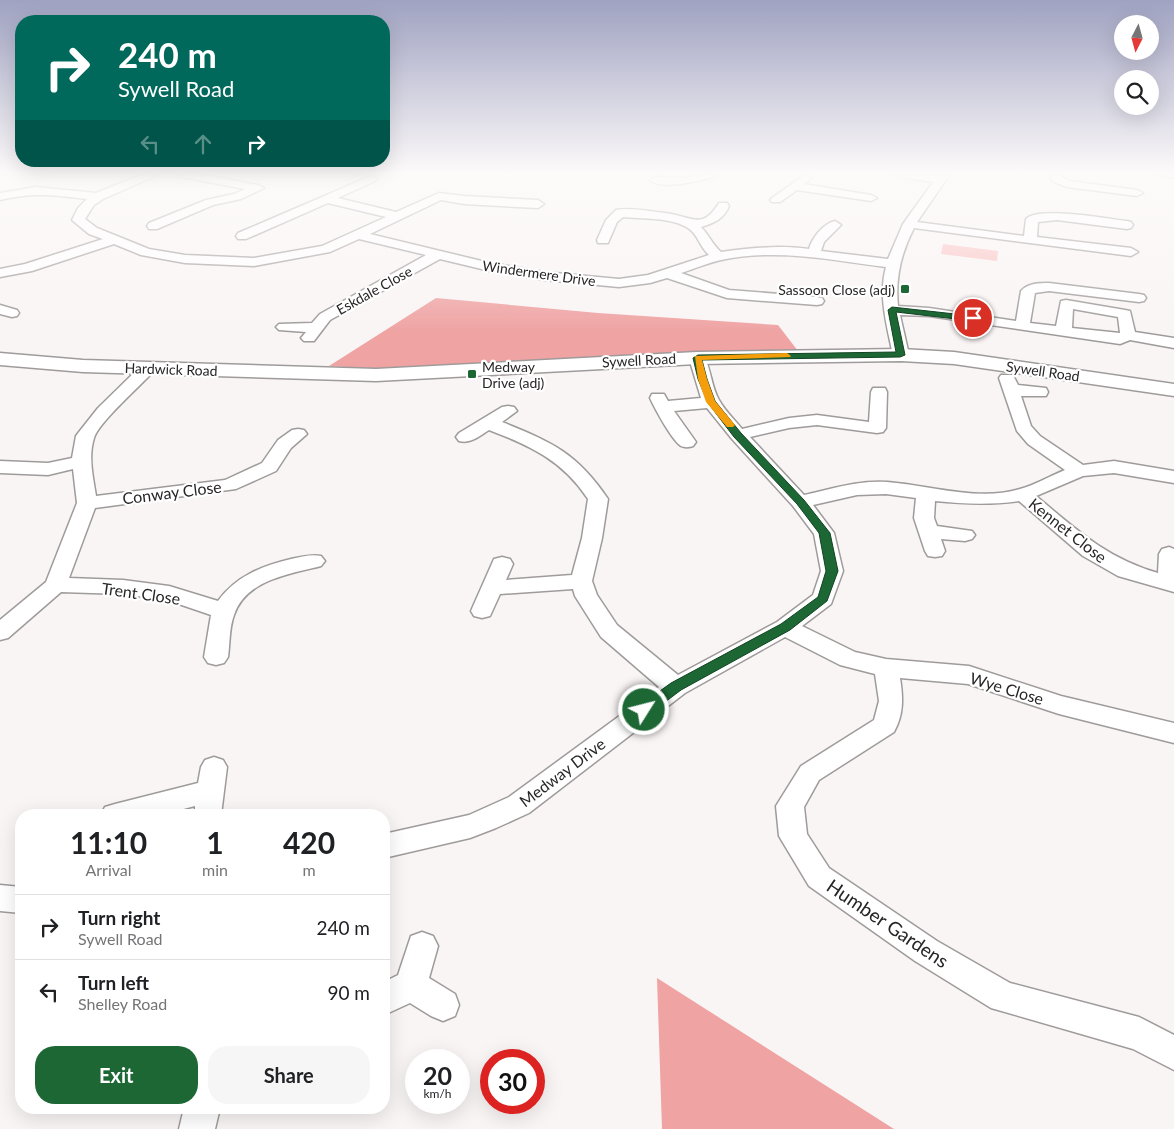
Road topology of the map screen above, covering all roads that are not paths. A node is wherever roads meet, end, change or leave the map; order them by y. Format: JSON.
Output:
{"nodes":[{"id":1,"x":87,"y":227,"type":"edge"},
{"id":2,"x":263,"y":227,"type":"edge"},
{"id":3,"x":376,"y":227,"type":"edge"},
{"id":4,"x":609,"y":227,"type":"edge"},
{"id":5,"x":694,"y":227,"type":"edge"},
{"id":6,"x":834,"y":227,"type":"edge"},
{"id":7,"x":909,"y":227,"type":"edge"},
{"id":8,"x":930,"y":227,"type":"edge"},
{"id":9,"x":1031,"y":227,"type":"edge"},
{"id":10,"x":242,"y":236,"type":"dead end"},
{"id":11,"x":358,"y":236,"type":"junction"},
{"id":12,"x":114,"y":240,"type":"junction"},
{"id":13,"x":603,"y":240,"type":"dead end"},
{"id":14,"x":1030,"y":240,"type":"junction"},
{"id":15,"x":1131,"y":252,"type":"dead end"},
{"id":16,"x":814,"y":254,"type":"junction"},
{"id":17,"x":437,"y":255,"type":"junction"},
{"id":18,"x":718,"y":256,"type":"junction"},
{"id":19,"x":892,"y":264,"type":"junction"},
{"id":20,"x":0,"y":273,"type":"edge"},
{"id":21,"x":670,"y":274,"type":"junction"},
{"id":22,"x":1138,"y":298,"type":"dead end"},
{"id":23,"x":816,"y":301,"type":"dead end"},
{"id":24,"x":892,"y":310,"type":"junction"},
{"id":25,"x":1022,"y":326,"type":"junction"},
{"id":26,"x":284,"y":327,"type":"dead end"},
{"id":27,"x":1066,"y":332,"type":"junction"},
{"id":28,"x":1128,"y":335,"type":"junction"},
{"id":29,"x":1174,"y":343,"type":"edge"},
{"id":30,"x":900,"y":355,"type":"junction"},
{"id":31,"x":698,"y":358,"type":"junction"},
{"id":32,"x":0,"y":359,"type":"edge"},
{"id":33,"x":148,"y":368,"type":"junction"},
{"id":34,"x":342,"y":375,"type":"joint"},
{"id":35,"x":1174,"y":390,"type":"edge"},
{"id":36,"x":879,"y":392,"type":"dead end"},
{"id":37,"x":1040,"y":392,"type":"dead end"},
{"id":38,"x":711,"y":402,"type":"junction"},
{"id":39,"x":508,"y":411,"type":"dead end"},
{"id":40,"x":488,"y":424,"type":"junction"},
{"id":41,"x":298,"y":434,"type":"dead end"},
{"id":42,"x":738,"y":435,"type":"junction"},
{"id":43,"x":465,"y":437,"type":"dead end"},
{"id":44,"x":687,"y":442,"type":"dead end"},
{"id":45,"x":81,"y":461,"type":"junction"},
{"id":46,"x":0,"y":467,"type":"edge"},
{"id":47,"x":1079,"y":471,"type":"junction"},
{"id":48,"x":1174,"y":477,"type":"edge"},
{"id":49,"x":926,"y":493,"type":"junction"},
{"id":50,"x":1023,"y":495,"type":"junction"},
{"id":51,"x":800,"y":502,"type":"junction"},
{"id":52,"x":86,"y":503,"type":"junction"},
{"id":53,"x":929,"y":532,"type":"junction"},
{"id":54,"x":965,"y":535,"type":"dead end"},
{"id":55,"x":935,"y":551,"type":"dead end"},
{"id":56,"x":1169,"y":554,"type":"dead end"},
{"id":57,"x":314,"y":561,"type":"dead end"},
{"id":58,"x":502,"y":564,"type":"dead end"},
{"id":59,"x":580,"y":581,"type":"junction"},
{"id":60,"x":1172,"y":584,"type":"edge"},
{"id":61,"x":56,"y":585,"type":"junction"},
{"id":62,"x":492,"y":585,"type":"junction"},
{"id":63,"x":224,"y":611,"type":"junction"},
{"id":64,"x":482,"y":611,"type":"dead end"},
{"id":65,"x":785,"y":627,"type":"junction"},
{"id":66,"x":0,"y":632,"type":"edge"},
{"id":67,"x":216,"y":657,"type":"dead end"},
{"id":68,"x":886,"y":668,"type":"junction"},
{"id":69,"x":676,"y":687,"type":"junction"},
{"id":70,"x":1174,"y":733,"type":"edge"},
{"id":71,"x":211,"y":790,"type":"dead end"},
{"id":72,"x":138,"y":809,"type":"edge"},
{"id":73,"x":390,"y":845,"type":"edge"},
{"id":74,"x":0,"y":898,"type":"edge"},
{"id":75,"x":15,"y":899,"type":"edge"},
{"id":76,"x":422,"y":946,"type":"dead end"},
{"id":77,"x":397,"y":992,"type":"edge"},
{"id":78,"x":443,"y":1005,"type":"dead end"},
{"id":79,"x":1174,"y":1052,"type":"edge"},
{"id":80,"x":201,"y":1114,"type":"edge"},
{"id":81,"x":197,"y":1129,"type":"edge"}],
"edges":[{"from":1,"to":12,"type":"street"},
{"from":2,"to":10,"type":"street"},
{"from":3,"to":11,"type":"street"},
{"from":4,"to":13,"type":"street"},
{"from":5,"to":18,"type":"street"},
{"from":6,"to":16,"type":"street"},
{"from":7,"to":19,"type":"street"},
{"from":8,"to":14,"type":"street"},
{"from":9,"to":14,"type":"street"},
{"from":11,"to":12,"type":"street"},
{"from":11,"to":17,"type":"street","name":"Windermere Drive"},
{"from":12,"to":20,"type":"street"},
{"from":14,"to":15,"type":"street"},
{"from":16,"to":18,"type":"street","name":"Windermere Drive"},
{"from":16,"to":19,"type":"street","name":"Windermere Drive"},
{"from":17,"to":21,"type":"street","name":"Windermere Drive"},
{"from":17,"to":26,"type":"street","name":"Eskdale Close"},
{"from":18,"to":21,"type":"street","name":"Windermere Drive"},
{"from":19,"to":24,"type":"street"},
{"from":21,"to":23,"type":"street"},
{"from":22,"to":25,"type":"street"},
{"from":24,"to":25,"type":"street"},
{"from":24,"to":30,"type":"street"},
{"from":25,"to":27,"type":"street"},
{"from":27,"to":28,"type":"street"},
{"from":27,"to":28,"type":"street"},
{"from":28,"to":29,"type":"street"},
{"from":30,"to":31,"type":"street","name":"Sywell Road"},
{"from":30,"to":35,"type":"street","name":"Sywell Road"},
{"from":31,"to":34,"type":"street","name":"Sywell Road"},
{"from":31,"to":38,"type":"street","name":"Medway Drive"},
{"from":32,"to":33,"type":"street","name":"Hardwick Road"},
{"from":33,"to":34,"type":"street","name":"Hardwick Road"},
{"from":33,"to":45,"type":"street"},
{"from":36,"to":42,"type":"street"},
{"from":37,"to":47,"type":"street"},
{"from":38,"to":42,"type":"street","name":"Medway Drive"},
{"from":38,"to":44,"type":"street"},
{"from":39,"to":40,"type":"street"},
{"from":40,"to":43,"type":"street"},
{"from":40,"to":59,"type":"street"},
{"from":41,"to":52,"type":"street","name":"Conway Close"},
{"from":42,"to":51,"type":"street","name":"Medway Drive"},
{"from":45,"to":46,"type":"street"},
{"from":45,"to":52,"type":"street"},
{"from":47,"to":48,"type":"street"},
{"from":47,"to":50,"type":"street"},
{"from":49,"to":50,"type":"street"},
{"from":49,"to":51,"type":"street"},
{"from":49,"to":53,"type":"street"},
{"from":50,"to":60,"type":"street","name":"Kennet Close"},
{"from":51,"to":65,"type":"street","name":"Medway Drive"},
{"from":52,"to":61,"type":"street"},
{"from":53,"to":54,"type":"street"},
{"from":53,"to":55,"type":"street"},
{"from":56,"to":60,"type":"street","name":"Kennet Close"},
{"from":57,"to":63,"type":"street"},
{"from":58,"to":62,"type":"street"},
{"from":59,"to":62,"type":"street"},
{"from":59,"to":69,"type":"street"},
{"from":61,"to":63,"type":"street","name":"Trent Close"},
{"from":61,"to":66,"type":"street"},
{"from":62,"to":64,"type":"street"},
{"from":63,"to":67,"type":"street"},
{"from":65,"to":68,"type":"street","name":"Wye Close"},
{"from":65,"to":69,"type":"street","name":"Medway Drive"},
{"from":68,"to":70,"type":"street","name":"Wye Close"},
{"from":68,"to":79,"type":"street","name":"Humber Gardens"},
{"from":69,"to":73,"type":"street","name":"Medway Drive"},
{"from":71,"to":72,"type":"street"},
{"from":74,"to":75,"type":"street"},
{"from":76,"to":77,"type":"street"},
{"from":77,"to":78,"type":"street"},
{"from":80,"to":81,"type":"street"}]}
